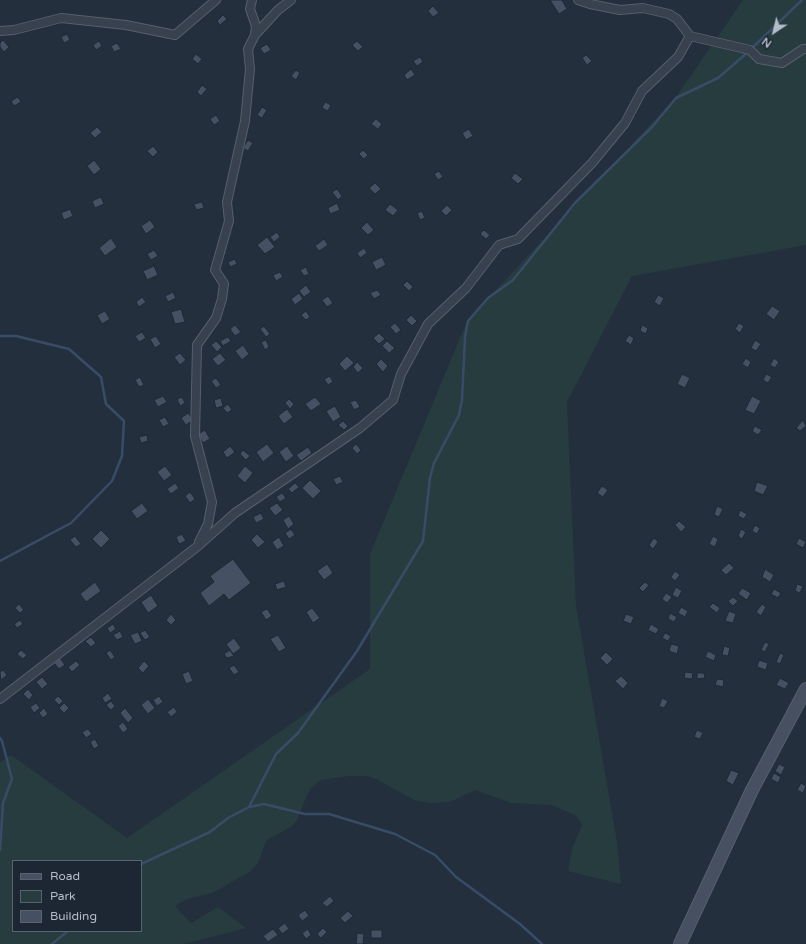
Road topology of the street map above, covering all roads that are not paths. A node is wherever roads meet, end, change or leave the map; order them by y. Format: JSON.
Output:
{"nodes":[{"id":1,"x":216,"y":0,"type":"edge"},
{"id":2,"x":252,"y":0,"type":"edge"},
{"id":3,"x":291,"y":0,"type":"edge"},
{"id":4,"x":578,"y":0,"type":"edge"},
{"id":5,"x":0,"y":31,"type":"edge"},
{"id":6,"x":255,"y":35,"type":"junction"},
{"id":7,"x":690,"y":36,"type":"junction"},
{"id":8,"x":806,"y":49,"type":"edge"},
{"id":9,"x":198,"y":546,"type":"junction"},
{"id":10,"x":806,"y":690,"type":"edge"},
{"id":11,"x":0,"y":699,"type":"edge"},
{"id":12,"x":680,"y":944,"type":"edge"}],
"edges":[{"from":1,"to":5,"type":"street"},
{"from":2,"to":6,"type":"street"},
{"from":3,"to":6,"type":"street"},
{"from":4,"to":7,"type":"street"},
{"from":6,"to":9,"type":"street"},
{"from":7,"to":8,"type":"street"},
{"from":7,"to":9,"type":"street"},
{"from":9,"to":11,"type":"street"},
{"from":10,"to":12,"type":"main road"}]}
